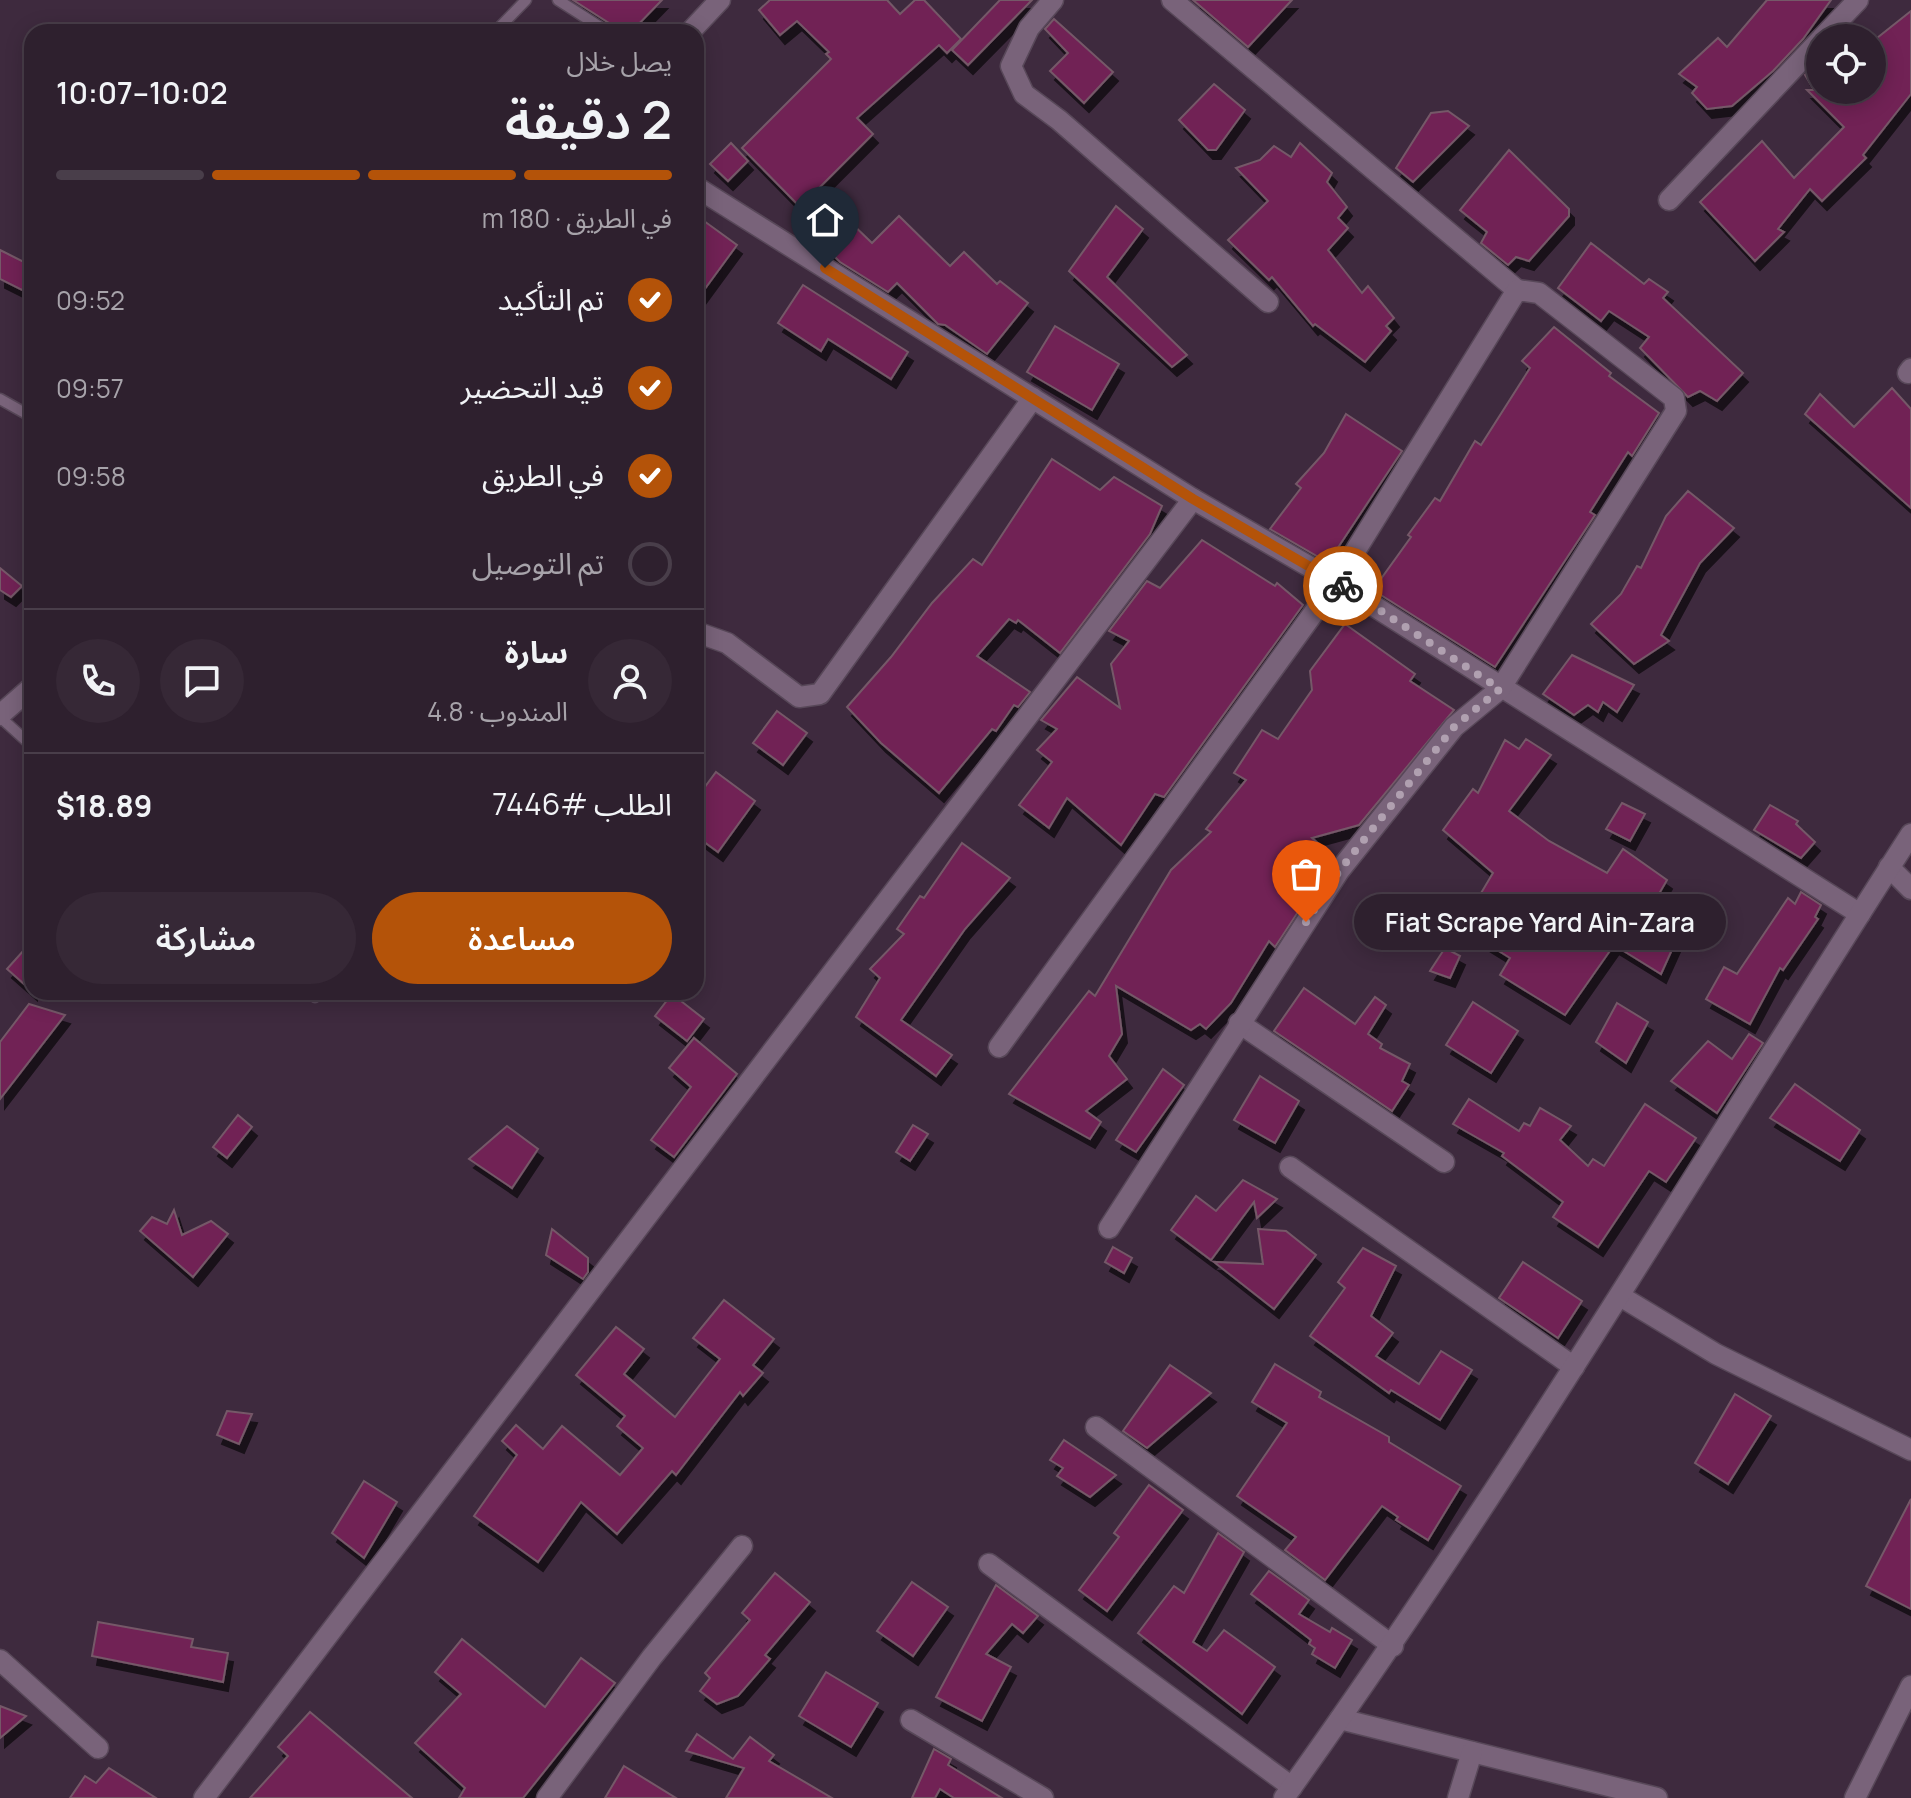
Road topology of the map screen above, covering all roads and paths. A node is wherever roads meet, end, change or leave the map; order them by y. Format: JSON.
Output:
{"nodes":[{"id":1,"x":526,"y":0,"type":"edge"},
{"id":2,"x":558,"y":0,"type":"edge"},
{"id":3,"x":720,"y":0,"type":"edge"},
{"id":4,"x":1053,"y":0,"type":"edge"},
{"id":5,"x":1172,"y":0,"type":"edge"},
{"id":6,"x":1858,"y":0,"type":"edge"},
{"id":7,"x":503,"y":24,"type":"edge"},
{"id":8,"x":596,"y":24,"type":"edge"},
{"id":9,"x":698,"y":24,"type":"edge"},
{"id":10,"x":1835,"y":24,"type":"edge"},
{"id":11,"x":1806,"y":55,"type":"edge"},
{"id":12,"x":704,"y":192,"type":"edge"},
{"id":13,"x":1669,"y":200,"type":"dead end"},
{"id":14,"x":1517,"y":290,"type":"junction"},
{"id":15,"x":1268,"y":302,"type":"dead end"},
{"id":16,"x":1033,"y":398,"type":"junction"},
{"id":17,"x":0,"y":399,"type":"edge"},
{"id":18,"x":24,"y":412,"type":"edge"},
{"id":19,"x":1193,"y":499,"type":"junction"},
{"id":20,"x":1336,"y":582,"type":"junction"},
{"id":21,"x":704,"y":635,"type":"edge"},
{"id":22,"x":1500,"y":689,"type":"junction"},
{"id":23,"x":24,"y":694,"type":"edge"},
{"id":24,"x":0,"y":716,"type":"edge"},
{"id":25,"x":24,"y":738,"type":"edge"},
{"id":26,"x":1911,"y":834,"type":"edge"},
{"id":27,"x":1889,"y":867,"type":"junction"},
{"id":28,"x":1911,"y":889,"type":"edge"},
{"id":29,"x":1860,"y":914,"type":"junction"},
{"id":30,"x":1239,"y":1023,"type":"junction"},
{"id":31,"x":999,"y":1047,"type":"dead end"},
{"id":32,"x":1444,"y":1162,"type":"dead end"},
{"id":33,"x":1290,"y":1167,"type":"dead end"},
{"id":34,"x":1109,"y":1228,"type":"dead end"},
{"id":35,"x":1620,"y":1296,"type":"junction"},
{"id":36,"x":1574,"y":1367,"type":"junction"},
{"id":37,"x":1096,"y":1427,"type":"dead end"},
{"id":38,"x":1911,"y":1450,"type":"edge"},
{"id":39,"x":742,"y":1546,"type":"dead end"},
{"id":40,"x":989,"y":1564,"type":"dead end"},
{"id":41,"x":1393,"y":1646,"type":"junction"},
{"id":42,"x":0,"y":1660,"type":"edge"},
{"id":43,"x":1911,"y":1686,"type":"edge"},
{"id":44,"x":1340,"y":1719,"type":"junction"},
{"id":45,"x":911,"y":1720,"type":"dead end"},
{"id":46,"x":98,"y":1748,"type":"dead end"},
{"id":47,"x":1472,"y":1752,"type":"junction"},
{"id":48,"x":1288,"y":1793,"type":"edge"},
{"id":49,"x":204,"y":1798,"type":"edge"},
{"id":50,"x":547,"y":1798,"type":"edge"},
{"id":51,"x":1043,"y":1798,"type":"edge"},
{"id":52,"x":1458,"y":1798,"type":"edge"},
{"id":53,"x":1657,"y":1798,"type":"edge"},
{"id":54,"x":1855,"y":1798,"type":"edge"}],
"edges":[{"from":1,"to":7,"type":"lane"},
{"from":2,"to":8,"type":"lane"},
{"from":3,"to":9,"type":"street"},
{"from":4,"to":15,"type":"street"},
{"from":5,"to":14,"type":"street"},
{"from":6,"to":10,"type":"street"},
{"from":11,"to":13,"type":"street"},
{"from":12,"to":16,"type":"street"},
{"from":14,"to":20,"type":"street"},
{"from":14,"to":22,"type":"street"},
{"from":16,"to":19,"type":"street"},
{"from":16,"to":21,"type":"street"},
{"from":17,"to":18,"type":"lane"},
{"from":19,"to":20,"type":"street"},
{"from":19,"to":49,"type":"street"},
{"from":20,"to":22,"type":"street"},
{"from":20,"to":31,"type":"street"},
{"from":22,"to":29,"type":"street"},
{"from":22,"to":30,"type":"street"},
{"from":23,"to":24,"type":"street"},
{"from":24,"to":25,"type":"lane"},
{"from":26,"to":27,"type":"street"},
{"from":27,"to":28,"type":"street"},
{"from":27,"to":29,"type":"street"},
{"from":29,"to":35,"type":"street"},
{"from":30,"to":32,"type":"street"},
{"from":30,"to":34,"type":"street"},
{"from":33,"to":36,"type":"street"},
{"from":35,"to":36,"type":"street"},
{"from":35,"to":38,"type":"street"},
{"from":36,"to":41,"type":"street"},
{"from":37,"to":41,"type":"street"},
{"from":39,"to":50,"type":"street"},
{"from":40,"to":48,"type":"street"},
{"from":41,"to":44,"type":"street"},
{"from":42,"to":46,"type":"street"},
{"from":43,"to":54,"type":"street"},
{"from":44,"to":47,"type":"street"},
{"from":44,"to":48,"type":"street"},
{"from":45,"to":51,"type":"street"},
{"from":47,"to":52,"type":"street"},
{"from":47,"to":53,"type":"street"}]}
